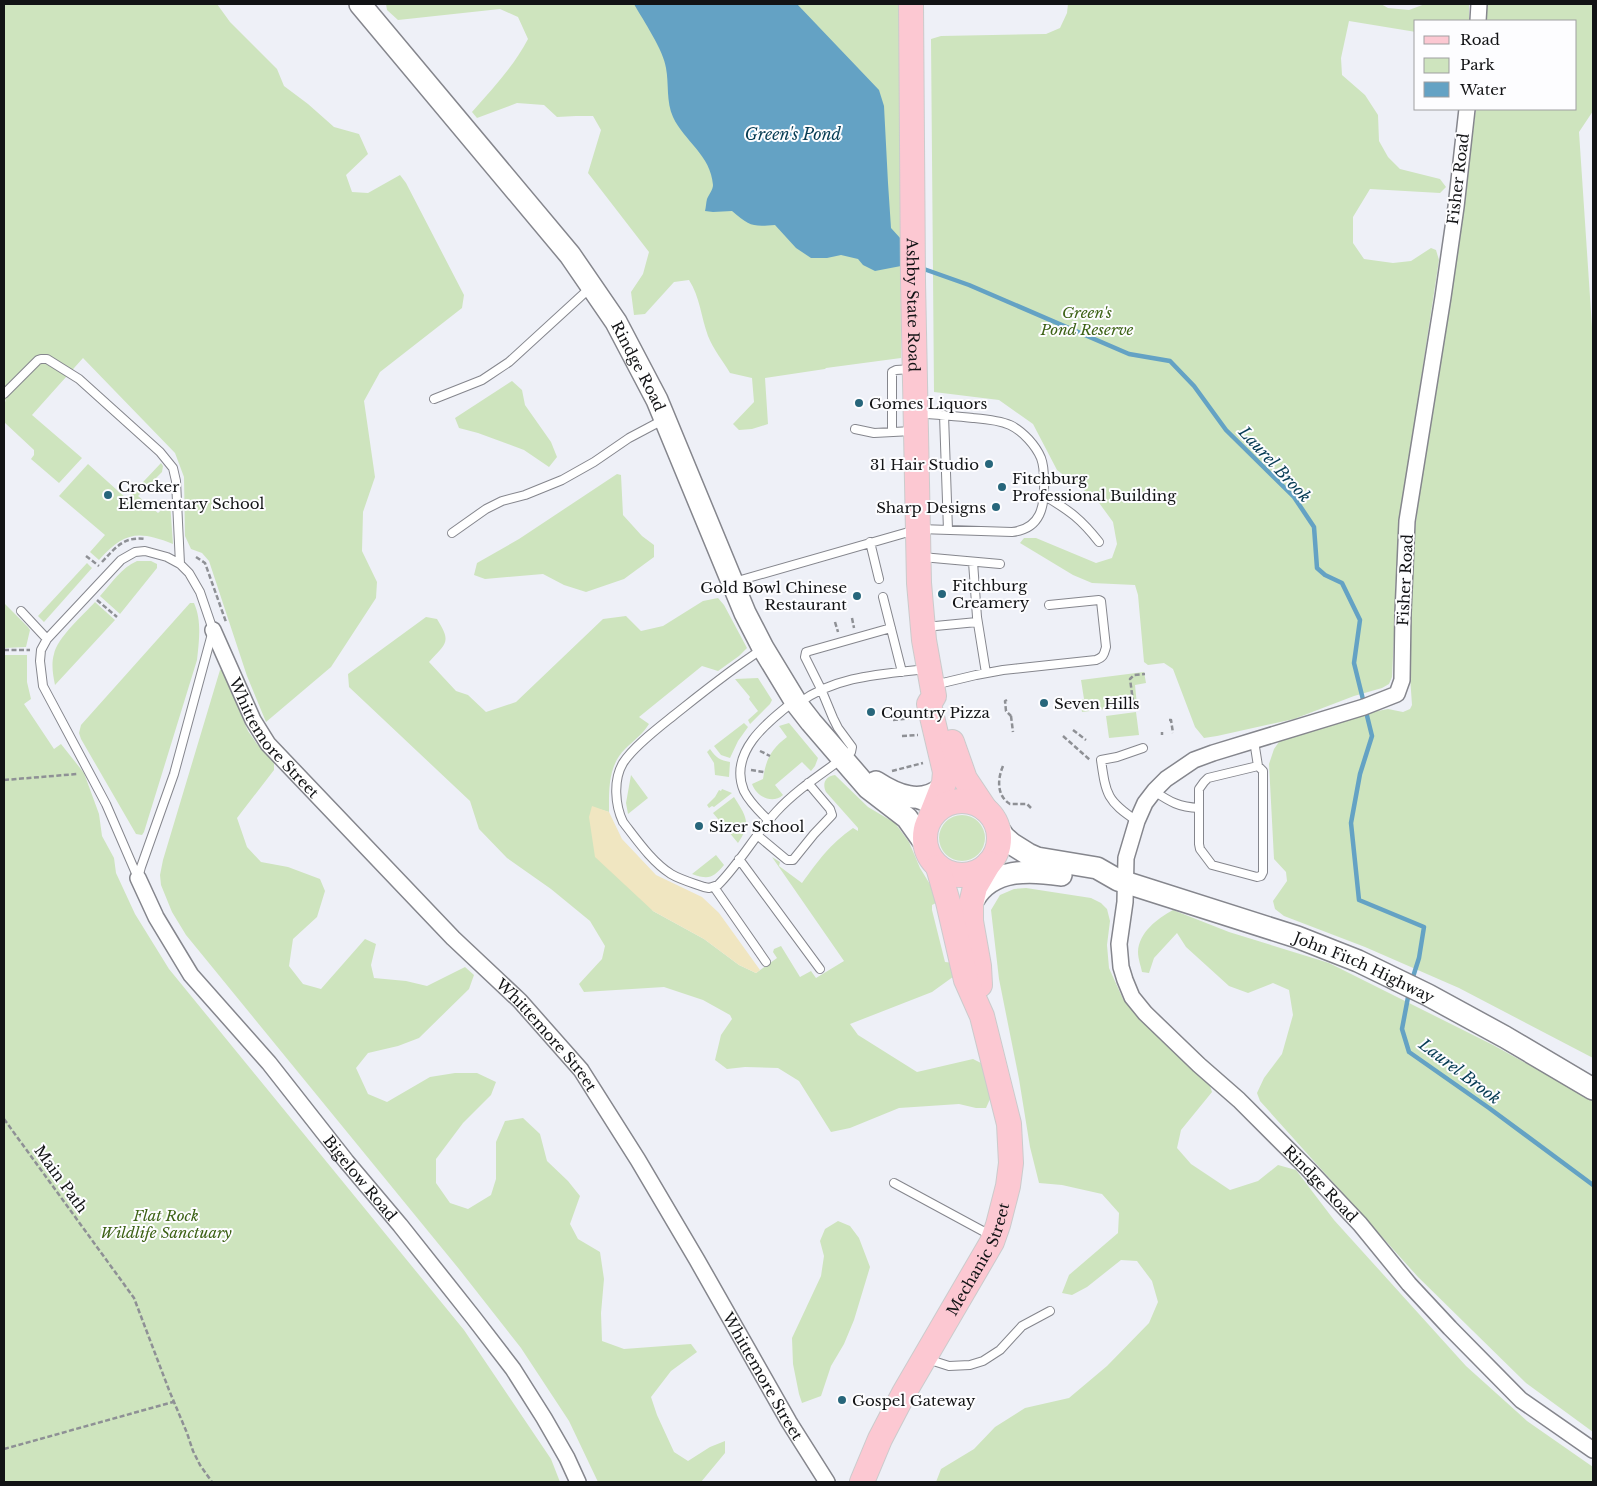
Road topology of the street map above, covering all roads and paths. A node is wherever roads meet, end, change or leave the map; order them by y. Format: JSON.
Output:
{"nodes":[{"id":1,"x":360,"y":4,"type":"edge"},
{"id":2,"x":911,"y":4,"type":"edge"},
{"id":3,"x":1479,"y":4,"type":"edge"},
{"id":4,"x":1478,"y":20,"type":"edge"},
{"id":5,"x":1467,"y":110,"type":"edge"},
{"id":6,"x":592,"y":287,"type":"junction"},
{"id":7,"x":915,"y":369,"type":"junction"},
{"id":8,"x":4,"y":394,"type":"edge"},
{"id":9,"x":434,"y":399,"type":"dead end"},
{"id":10,"x":944,"y":415,"type":"junction"},
{"id":11,"x":664,"y":419,"type":"junction"},
{"id":12,"x":916,"y":422,"type":"junction"},
{"id":13,"x":855,"y":429,"type":"dead end"},
{"id":14,"x":892,"y":432,"type":"junction"},
{"id":15,"x":1045,"y":496,"type":"junction"},
{"id":16,"x":919,"y":529,"type":"junction"},
{"id":17,"x":948,"y":530,"type":"junction"},
{"id":18,"x":452,"y":533,"type":"dead end"},
{"id":19,"x":870,"y":542,"type":"junction"},
{"id":20,"x":1099,"y":542,"type":"dead end"},
{"id":21,"x":86,"y":556,"type":"dead end"},
{"id":22,"x":196,"y":557,"type":"dead end"},
{"id":23,"x":919,"y":557,"type":"junction"},
{"id":24,"x":973,"y":562,"type":"junction"},
{"id":25,"x":180,"y":564,"type":"junction"},
{"id":26,"x":1000,"y":564,"type":"dead end"},
{"id":27,"x":108,"y":574,"type":"junction"},
{"id":28,"x":879,"y":579,"type":"dead end"},
{"id":29,"x":732,"y":582,"type":"junction"},
{"id":30,"x":883,"y":597,"type":"dead end"},
{"id":31,"x":96,"y":599,"type":"dead end"},
{"id":32,"x":1049,"y":605,"type":"dead end"},
{"id":33,"x":21,"y":611,"type":"dead end"},
{"id":34,"x":117,"y":617,"type":"dead end"},
{"id":35,"x":977,"y":622,"type":"junction"},
{"id":36,"x":923,"y":627,"type":"junction"},
{"id":37,"x":891,"y":628,"type":"junction"},
{"id":38,"x":221,"y":629,"type":"junction"},
{"id":39,"x":47,"y":639,"type":"junction"},
{"id":40,"x":763,"y":648,"type":"junction"},
{"id":41,"x":4,"y":650,"type":"edge"},
{"id":42,"x":41,"y":650,"type":"junction"},
{"id":43,"x":902,"y":672,"type":"junction"},
{"id":44,"x":986,"y":673,"type":"junction"},
{"id":45,"x":1145,"y":674,"type":"dead end"},
{"id":46,"x":931,"y":684,"type":"junction"},
{"id":47,"x":821,"y":689,"type":"junction"},
{"id":48,"x":1007,"y":700,"type":"dead end"},
{"id":49,"x":796,"y":702,"type":"junction"},
{"id":50,"x":1129,"y":706,"type":"dead end"},
{"id":51,"x":920,"y":716,"type":"dead end"},
{"id":52,"x":894,"y":720,"type":"dead end"},
{"id":53,"x":1169,"y":720,"type":"dead end"},
{"id":54,"x":1073,"y":730,"type":"dead end"},
{"id":55,"x":1012,"y":732,"type":"dead end"},
{"id":56,"x":1173,"y":732,"type":"dead end"},
{"id":57,"x":925,"y":734,"type":"dead end"},
{"id":58,"x":902,"y":736,"type":"dead end"},
{"id":59,"x":1062,"y":736,"type":"dead end"},
{"id":60,"x":1086,"y":740,"type":"dead end"},
{"id":61,"x":1253,"y":741,"type":"junction"},
{"id":62,"x":1143,"y":748,"type":"dead end"},
{"id":63,"x":759,"y":750,"type":"dead end"},
{"id":64,"x":770,"y":756,"type":"dead end"},
{"id":65,"x":1092,"y":761,"type":"dead end"},
{"id":66,"x":924,"y":763,"type":"dead end"},
{"id":67,"x":847,"y":764,"type":"junction"},
{"id":68,"x":1003,"y":766,"type":"dead end"},
{"id":69,"x":1258,"y":766,"type":"junction"},
{"id":70,"x":90,"y":772,"type":"junction"},
{"id":71,"x":890,"y":772,"type":"dead end"},
{"id":72,"x":4,"y":780,"type":"edge"},
{"id":73,"x":808,"y":783,"type":"junction"},
{"id":74,"x":1154,"y":791,"type":"junction"},
{"id":75,"x":935,"y":800,"type":"junction"},
{"id":76,"x":1031,"y":808,"type":"dead end"},
{"id":77,"x":1199,"y":808,"type":"junction"},
{"id":78,"x":991,"y":818,"type":"junction"},
{"id":79,"x":769,"y":821,"type":"junction"},
{"id":80,"x":1137,"y":822,"type":"junction"},
{"id":81,"x":757,"y":835,"type":"junction"},
{"id":82,"x":924,"y":842,"type":"junction"},
{"id":83,"x":739,"y":859,"type":"junction"},
{"id":84,"x":938,"y":867,"type":"junction"},
{"id":85,"x":979,"y":870,"type":"junction"},
{"id":86,"x":1024,"y":872,"type":"junction"},
{"id":87,"x":138,"y":878,"type":"junction"},
{"id":88,"x":1122,"y":881,"type":"junction"},
{"id":89,"x":714,"y":887,"type":"junction"},
{"id":90,"x":971,"y":904,"type":"junction"},
{"id":91,"x":766,"y":962,"type":"dead end"},
{"id":92,"x":820,"y":969,"type":"dead end"},
{"id":93,"x":982,"y":1016,"type":"junction"},
{"id":94,"x":1593,"y":1089,"type":"edge"},
{"id":95,"x":4,"y":1119,"type":"edge"},
{"id":96,"x":894,"y":1183,"type":"dead end"},
{"id":97,"x":994,"y":1237,"type":"junction"},
{"id":98,"x":1050,"y":1311,"type":"dead end"},
{"id":99,"x":925,"y":1359,"type":"junction"},
{"id":100,"x":174,"y":1402,"type":"junction"},
{"id":101,"x":5,"y":1450,"type":"edge"},
{"id":102,"x":1593,"y":1450,"type":"edge"},
{"id":103,"x":212,"y":1482,"type":"edge"},
{"id":104,"x":578,"y":1482,"type":"edge"},
{"id":105,"x":827,"y":1482,"type":"edge"},
{"id":106,"x":862,"y":1482,"type":"edge"}],
"edges":[{"from":1,"to":6,"type":"street","name":"Rindge Road"},
{"from":2,"to":7,"type":"main road","name":"Ashby State Road"},
{"from":3,"to":4,"type":"street"},
{"from":5,"to":61,"type":"street","name":"Fisher Road"},
{"from":6,"to":9,"type":"lane"},
{"from":6,"to":11,"type":"street","name":"Rindge Road"},
{"from":7,"to":12,"type":"main road","name":"Ashby State Road"},
{"from":7,"to":14,"type":"lane"},
{"from":8,"to":25,"type":"lane"},
{"from":10,"to":12,"type":"lane"},
{"from":10,"to":15,"type":"lane"},
{"from":10,"to":17,"type":"lane"},
{"from":11,"to":18,"type":"lane"},
{"from":11,"to":29,"type":"street","name":"Rindge Road"},
{"from":12,"to":14,"type":"lane"},
{"from":12,"to":16,"type":"main road","name":"Ashby State Road"},
{"from":13,"to":14,"type":"lane"},
{"from":15,"to":17,"type":"lane"},
{"from":15,"to":20,"type":"lane"},
{"from":16,"to":17,"type":"lane"},
{"from":16,"to":19,"type":"lane"},
{"from":16,"to":23,"type":"main road","name":"Ashby State Road"},
{"from":19,"to":28,"type":"lane"},
{"from":19,"to":29,"type":"lane"},
{"from":21,"to":27,"type":"path"},
{"from":22,"to":38,"type":"path"},
{"from":23,"to":24,"type":"lane"},
{"from":23,"to":36,"type":"main road","name":"Ashby State Road"},
{"from":24,"to":26,"type":"lane"},
{"from":24,"to":35,"type":"lane"},
{"from":25,"to":27,"type":"lane"},
{"from":25,"to":38,"type":"lane"},
{"from":27,"to":39,"type":"lane"},
{"from":29,"to":40,"type":"street","name":"Rindge Road"},
{"from":30,"to":37,"type":"lane"},
{"from":31,"to":34,"type":"path"},
{"from":32,"to":44,"type":"lane"},
{"from":33,"to":39,"type":"lane"},
{"from":35,"to":36,"type":"lane"},
{"from":35,"to":44,"type":"lane"},
{"from":36,"to":46,"type":"main road","name":"Ashby State Road"},
{"from":37,"to":43,"type":"lane"},
{"from":37,"to":47,"type":"lane"},
{"from":38,"to":87,"type":"lane"},
{"from":38,"to":105,"type":"street","name":"Whittemore Street"},
{"from":39,"to":42,"type":"lane"},
{"from":40,"to":49,"type":"street","name":"Rindge Road"},
{"from":40,"to":89,"type":"lane"},
{"from":41,"to":42,"type":"path"},
{"from":42,"to":70,"type":"lane"},
{"from":43,"to":46,"type":"lane"},
{"from":43,"to":47,"type":"lane"},
{"from":44,"to":46,"type":"lane"},
{"from":45,"to":50,"type":"path"},
{"from":46,"to":75,"type":"main road","name":"Ashby State Road"},
{"from":46,"to":78,"type":"main road","name":"Ashby State Road"},
{"from":47,"to":49,"type":"lane"},
{"from":47,"to":67,"type":"lane"},
{"from":48,"to":55,"type":"path"},
{"from":49,"to":67,"type":"street","name":"Rindge Road"},
{"from":49,"to":79,"type":"lane"},
{"from":51,"to":52,"type":"path"},
{"from":53,"to":56,"type":"path"},
{"from":54,"to":60,"type":"path"},
{"from":57,"to":58,"type":"path"},
{"from":59,"to":65,"type":"path"},
{"from":61,"to":69,"type":"lane"},
{"from":61,"to":74,"type":"street","name":"Fisher Road"},
{"from":62,"to":80,"type":"lane"},
{"from":63,"to":64,"type":"path"},
{"from":66,"to":71,"type":"path"},
{"from":67,"to":73,"type":"lane"},
{"from":67,"to":75,"type":"street","name":"Rindge Road"},
{"from":67,"to":82,"type":"street","name":"Rindge Road"},
{"from":68,"to":76,"type":"path"},
{"from":69,"to":77,"type":"lane"},
{"from":69,"to":77,"type":"lane"},
{"from":70,"to":72,"type":"path"},
{"from":70,"to":87,"type":"lane"},
{"from":73,"to":79,"type":"lane"},
{"from":73,"to":81,"type":"lane"},
{"from":74,"to":77,"type":"lane"},
{"from":74,"to":80,"type":"street","name":"Fisher Road"},
{"from":75,"to":78,"type":"main road"},
{"from":75,"to":82,"type":"main road"},
{"from":78,"to":85,"type":"main road"},
{"from":78,"to":88,"type":"street","name":"John Fitch Highway"},
{"from":79,"to":81,"type":"lane"},
{"from":80,"to":88,"type":"street","name":"Fisher Road"},
{"from":81,"to":83,"type":"lane"},
{"from":82,"to":84,"type":"main road"},
{"from":83,"to":89,"type":"lane"},
{"from":83,"to":92,"type":"lane"},
{"from":84,"to":85,"type":"main road"},
{"from":84,"to":93,"type":"main road","name":"Mechanic Street"},
{"from":85,"to":86,"type":"street","name":"John Fitch Highway"},
{"from":85,"to":90,"type":"main road","name":"Mechanic Street"},
{"from":86,"to":88,"type":"street","name":"John Fitch Highway"},
{"from":86,"to":90,"type":"street","name":"John Fitch Highway"},
{"from":87,"to":104,"type":"street","name":"Bigelow Road"},
{"from":88,"to":94,"type":"street","name":"John Fitch Highway"},
{"from":88,"to":102,"type":"street","name":"Rindge Road"},
{"from":89,"to":91,"type":"lane"},
{"from":90,"to":93,"type":"main road","name":"Mechanic Street"},
{"from":93,"to":97,"type":"main road","name":"Mechanic Street"},
{"from":95,"to":100,"type":"path","name":"Main Path"},
{"from":96,"to":97,"type":"lane"},
{"from":97,"to":99,"type":"main road","name":"Mechanic Street"},
{"from":98,"to":99,"type":"lane"},
{"from":99,"to":106,"type":"main road","name":"Mechanic Street"},
{"from":100,"to":101,"type":"path"},
{"from":100,"to":103,"type":"path","name":"Main Path"}]}
